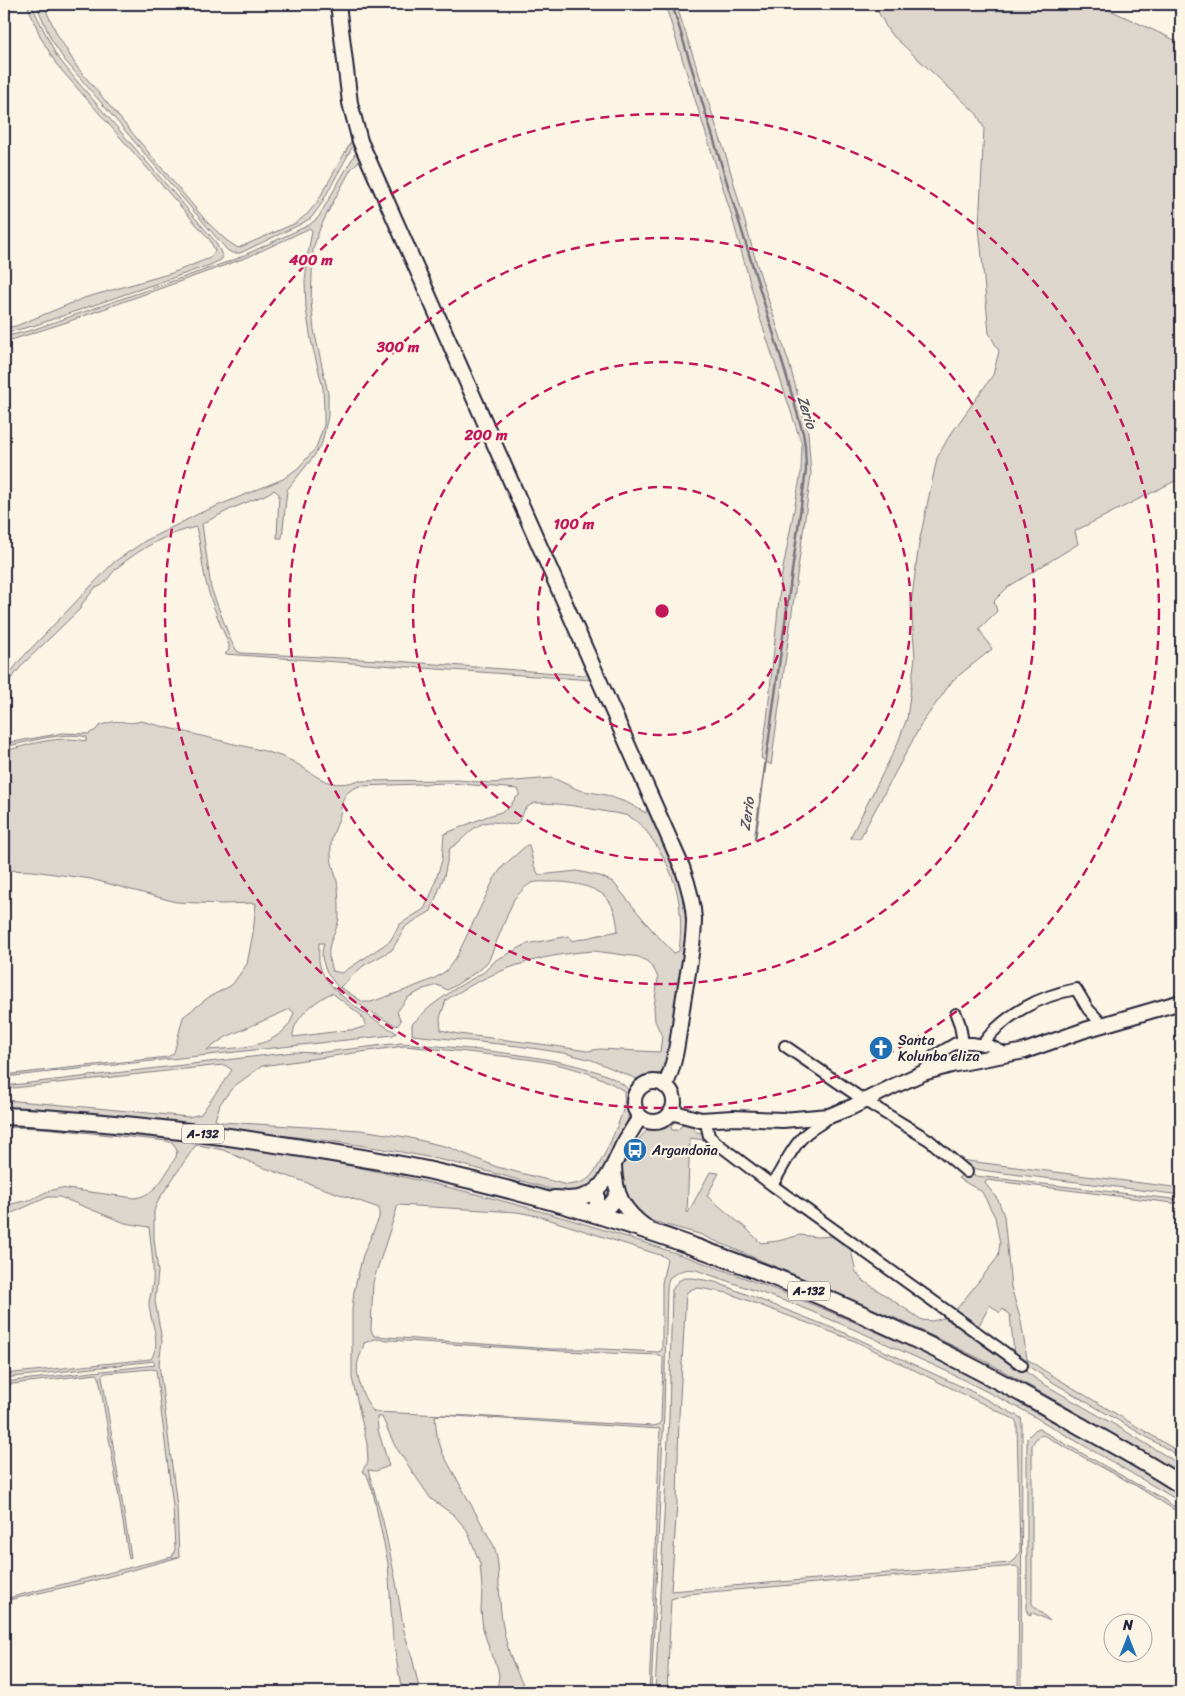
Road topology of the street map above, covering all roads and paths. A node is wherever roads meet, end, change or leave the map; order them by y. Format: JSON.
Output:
{"nodes":[{"id":1,"x":338,"y":4,"type":"edge"},
{"id":2,"x":1181,"y":1002,"type":"edge"},
{"id":3,"x":956,"y":1014,"type":"dead end"},
{"id":4,"x":1102,"y":1024,"type":"junction"},
{"id":5,"x":964,"y":1043,"type":"junction"},
{"id":6,"x":982,"y":1045,"type":"junction"},
{"id":7,"x":785,"y":1046,"type":"dead end"},
{"id":8,"x":1009,"y":1055,"type":"junction"},
{"id":9,"x":923,"y":1073,"type":"junction"},
{"id":10,"x":665,"y":1086,"type":"junction"},
{"id":11,"x":865,"y":1101,"type":"junction"},
{"id":12,"x":671,"y":1112,"type":"junction"},
{"id":13,"x":4,"y":1116,"type":"edge"},
{"id":14,"x":829,"y":1116,"type":"junction"},
{"id":15,"x":640,"y":1117,"type":"junction"},
{"id":16,"x":705,"y":1120,"type":"junction"},
{"id":17,"x":614,"y":1166,"type":"junction"},
{"id":18,"x":967,"y":1172,"type":"dead end"},
{"id":19,"x":772,"y":1185,"type":"junction"},
{"id":20,"x":597,"y":1189,"type":"junction"},
{"id":21,"x":618,"y":1192,"type":"junction"},
{"id":22,"x":527,"y":1195,"type":"junction"},
{"id":23,"x":600,"y":1216,"type":"junction"},
{"id":24,"x":656,"y":1234,"type":"junction"},
{"id":25,"x":1022,"y":1365,"type":"dead end"},
{"id":26,"x":1181,"y":1485,"type":"edge"}],
"edges":[{"from":1,"to":10,"type":"street"},
{"from":2,"to":4,"type":"street"},
{"from":3,"to":5,"type":"street"},
{"from":4,"to":6,"type":"street"},
{"from":4,"to":8,"type":"street"},
{"from":5,"to":6,"type":"street"},
{"from":5,"to":9,"type":"street"},
{"from":6,"to":8,"type":"street"},
{"from":7,"to":11,"type":"street"},
{"from":8,"to":9,"type":"street"},
{"from":9,"to":11,"type":"street"},
{"from":10,"to":12,"type":"street"},
{"from":10,"to":15,"type":"street"},
{"from":11,"to":14,"type":"street"},
{"from":11,"to":18,"type":"street"},
{"from":12,"to":15,"type":"street"},
{"from":12,"to":16,"type":"street"},
{"from":13,"to":22,"type":"main road","number":"A-132"},
{"from":14,"to":16,"type":"street"},
{"from":14,"to":19,"type":"street"},
{"from":15,"to":17,"type":"street"},
{"from":16,"to":19,"type":"street"},
{"from":17,"to":20,"type":"street"},
{"from":17,"to":21,"type":"street"},
{"from":19,"to":25,"type":"street"},
{"from":20,"to":22,"type":"street"},
{"from":20,"to":23,"type":"street"},
{"from":21,"to":23,"type":"street"},
{"from":21,"to":24,"type":"street"},
{"from":22,"to":23,"type":"main road","number":"A-132"},
{"from":23,"to":24,"type":"main road","number":"A-132"},
{"from":24,"to":26,"type":"main road","number":"A-132"}]}
